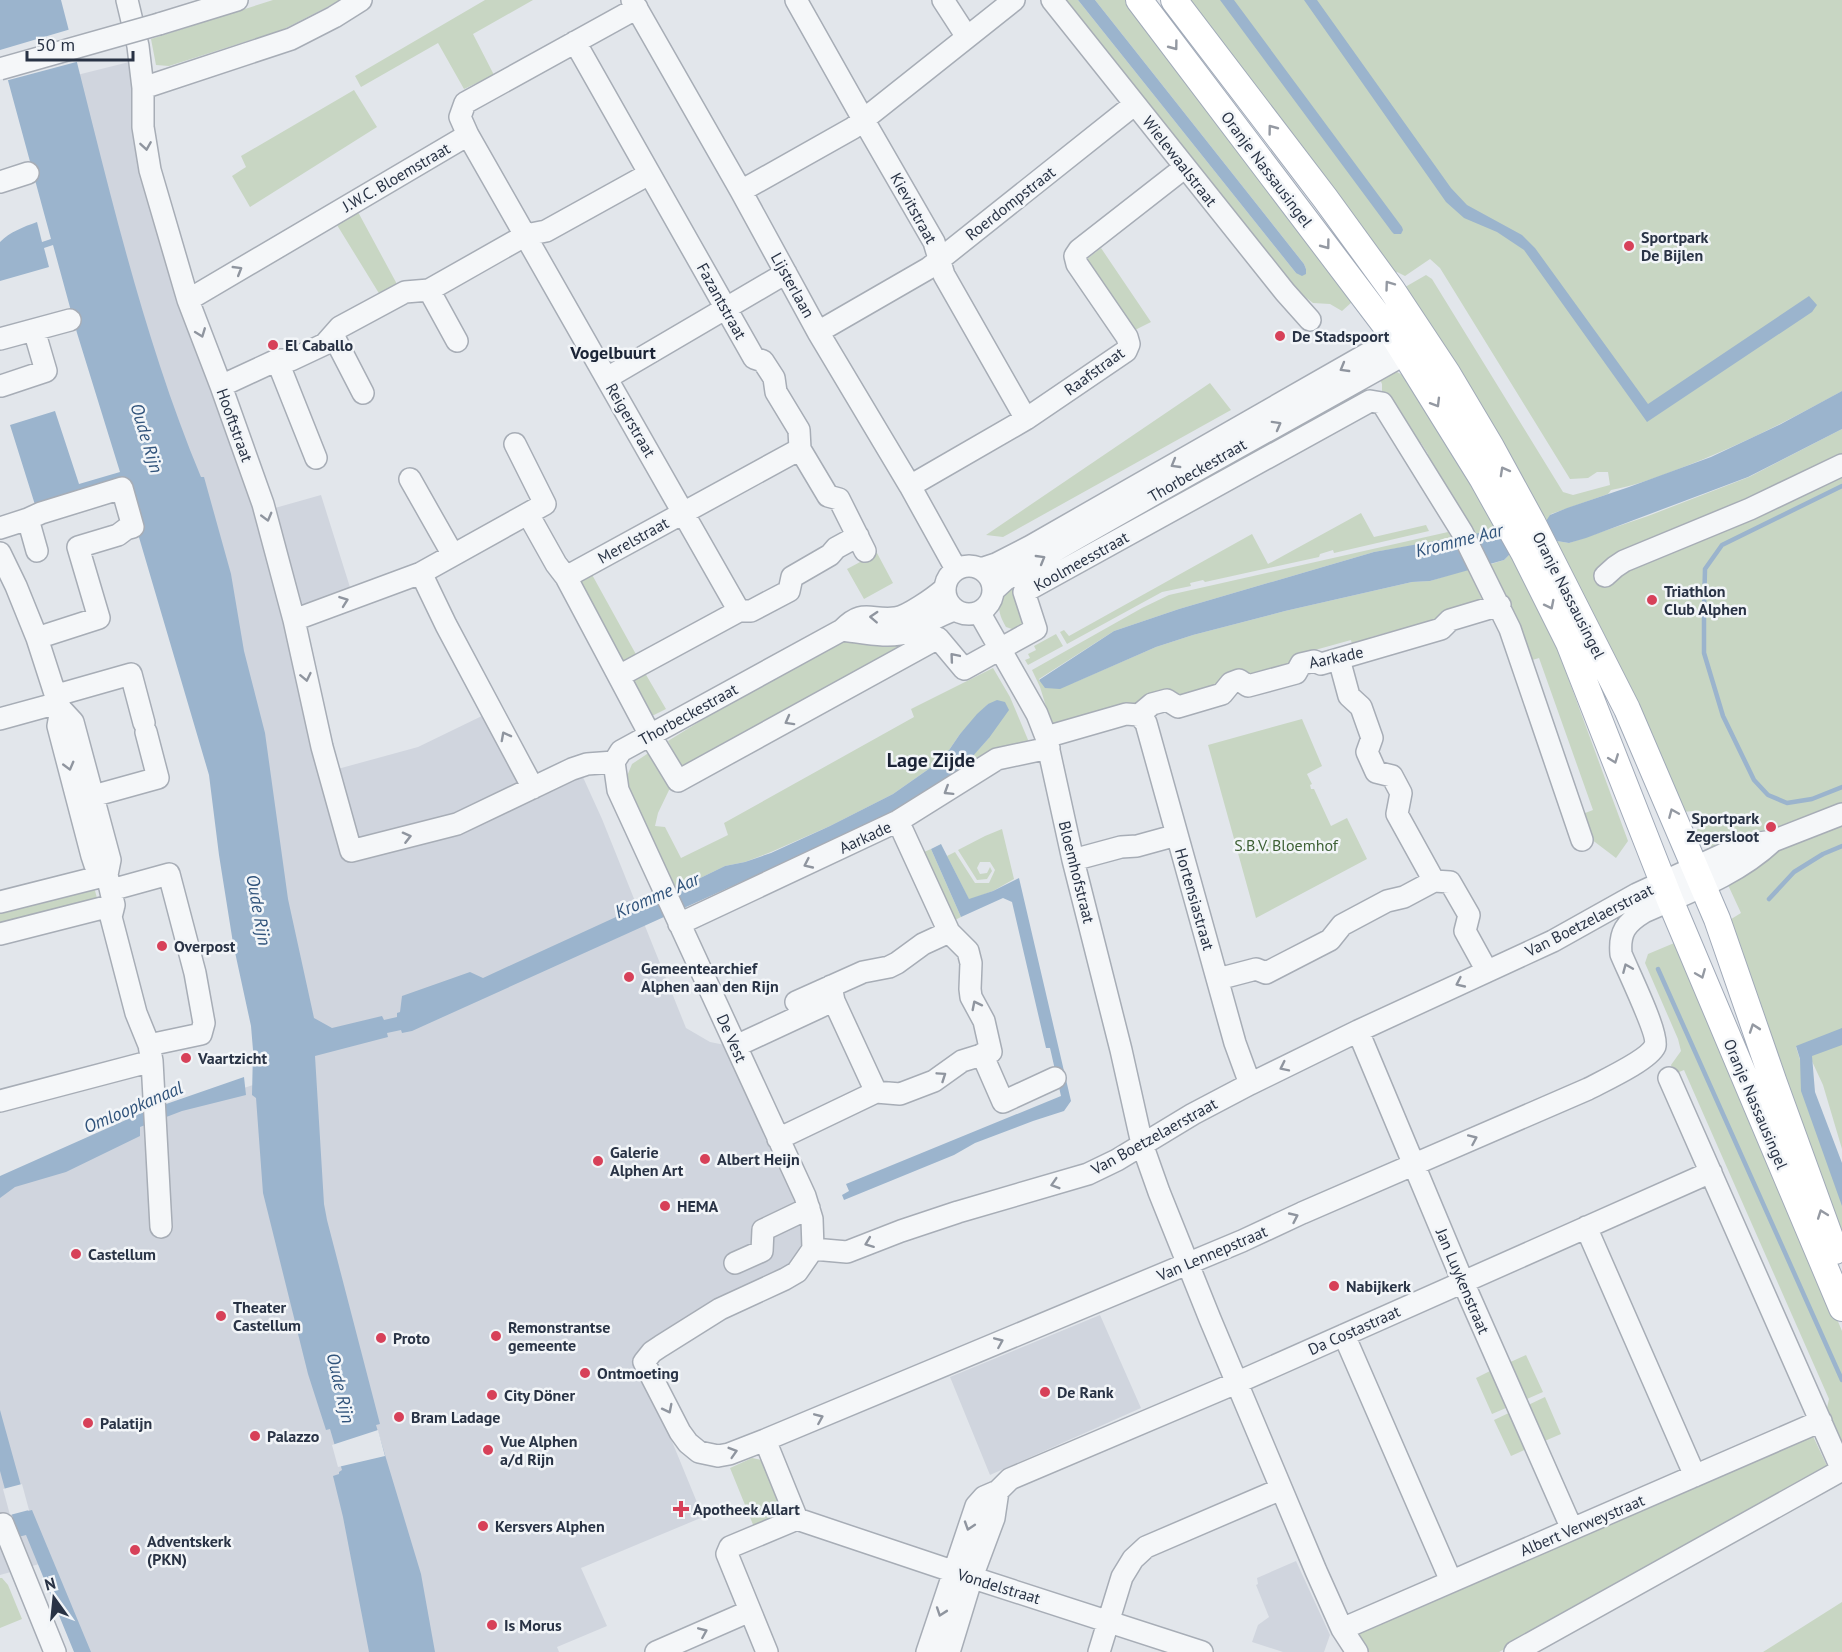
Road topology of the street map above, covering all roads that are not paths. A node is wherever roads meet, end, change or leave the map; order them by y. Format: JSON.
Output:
{"nodes":[{"id":1,"x":127,"y":0,"type":"edge"},
{"id":2,"x":237,"y":0,"type":"edge"},
{"id":3,"x":361,"y":0,"type":"edge"},
{"id":4,"x":796,"y":0,"type":"edge"},
{"id":5,"x":943,"y":0,"type":"edge"},
{"id":6,"x":1014,"y":0,"type":"edge"},
{"id":7,"x":1052,"y":0,"type":"edge"},
{"id":8,"x":1139,"y":0,"type":"edge"},
{"id":9,"x":1174,"y":0,"type":"edge"},
{"id":10,"x":634,"y":4,"type":"edge"},
{"id":11,"x":967,"y":38,"type":"junction"},
{"id":12,"x":575,"y":42,"type":"junction"},
{"id":13,"x":0,"y":69,"type":"edge"},
{"id":14,"x":144,"y":88,"type":"junction"},
{"id":15,"x":1135,"y":104,"type":"junction"},
{"id":16,"x":863,"y":119,"type":"junction"},
{"id":17,"x":468,"y":135,"type":"junction"},
{"id":18,"x":1184,"y":168,"type":"junction"},
{"id":19,"x":28,"y":173,"type":"dead end"},
{"id":20,"x":649,"y":174,"type":"junction"},
{"id":21,"x":0,"y":182,"type":"edge"},
{"id":22,"x":741,"y":191,"type":"junction"},
{"id":23,"x":526,"y":235,"type":"junction"},
{"id":24,"x":940,"y":259,"type":"junction"},
{"id":25,"x":786,"y":273,"type":"junction"},
{"id":26,"x":429,"y":290,"type":"junction"},
{"id":27,"x":188,"y":300,"type":"junction"},
{"id":28,"x":726,"y":308,"type":"junction"},
{"id":29,"x":70,"y":320,"type":"dead end"},
{"id":30,"x":1310,"y":320,"type":"dead end"},
{"id":31,"x":34,"y":330,"type":"junction"},
{"id":32,"x":818,"y":332,"type":"junction"},
{"id":33,"x":1422,"y":334,"type":"junction"},
{"id":34,"x":333,"y":335,"type":"junction"},
{"id":35,"x":0,"y":339,"type":"edge"},
{"id":36,"x":457,"y":341,"type":"dead end"},
{"id":37,"x":1400,"y":346,"type":"junction"},
{"id":38,"x":277,"y":360,"type":"junction"},
{"id":39,"x":607,"y":378,"type":"junction"},
{"id":40,"x":0,"y":385,"type":"edge"},
{"id":41,"x":221,"y":386,"type":"junction"},
{"id":42,"x":363,"y":393,"type":"dead end"},
{"id":43,"x":1026,"y":419,"type":"junction"},
{"id":44,"x":515,"y":444,"type":"dead end"},
{"id":45,"x":800,"y":449,"type":"junction"},
{"id":46,"x":316,"y":458,"type":"dead end"},
{"id":47,"x":1842,"y":465,"type":"edge"},
{"id":48,"x":410,"y":479,"type":"dead end"},
{"id":49,"x":910,"y":486,"type":"junction"},
{"id":50,"x":684,"y":512,"type":"junction"},
{"id":51,"x":528,"y":514,"type":"junction"},
{"id":52,"x":28,"y":519,"type":"junction"},
{"id":53,"x":1520,"y":524,"type":"junction"},
{"id":54,"x":0,"y":528,"type":"edge"},
{"id":55,"x":1534,"y":550,"type":"junction"},
{"id":56,"x":37,"y":551,"type":"dead end"},
{"id":57,"x":0,"y":553,"type":"edge"},
{"id":58,"x":453,"y":555,"type":"junction"},
{"id":59,"x":956,"y":569,"type":"junction"},
{"id":60,"x":981,"y":569,"type":"junction"},
{"id":61,"x":422,"y":573,"type":"junction"},
{"id":62,"x":1605,"y":576,"type":"dead end"},
{"id":63,"x":566,"y":577,"type":"junction"},
{"id":64,"x":944,"y":589,"type":"junction"},
{"id":65,"x":993,"y":591,"type":"junction"},
{"id":66,"x":1500,"y":605,"type":"junction"},
{"id":67,"x":955,"y":610,"type":"junction"},
{"id":68,"x":739,"y":611,"type":"junction"},
{"id":69,"x":979,"y":612,"type":"junction"},
{"id":70,"x":294,"y":620,"type":"junction"},
{"id":71,"x":842,"y":630,"type":"junction"},
{"id":72,"x":37,"y":638,"type":"junction"},
{"id":73,"x":1002,"y":649,"type":"junction"},
{"id":74,"x":1339,"y":659,"type":"junction"},
{"id":75,"x":619,"y":676,"type":"junction"},
{"id":76,"x":59,"y":703,"type":"junction"},
{"id":77,"x":1139,"y":715,"type":"junction"},
{"id":78,"x":0,"y":719,"type":"edge"},
{"id":79,"x":650,"y":735,"type":"junction"},
{"id":80,"x":1047,"y":742,"type":"junction"},
{"id":81,"x":614,"y":762,"type":"junction"},
{"id":82,"x":533,"y":788,"type":"junction"},
{"id":83,"x":93,"y":796,"type":"junction"},
{"id":84,"x":1842,"y":814,"type":"edge"},
{"id":85,"x":898,"y":821,"type":"junction"},
{"id":86,"x":1177,"y":835,"type":"junction"},
{"id":87,"x":1582,"y":840,"type":"dead end"},
{"id":88,"x":1073,"y":861,"type":"junction"},
{"id":89,"x":1699,"y":876,"type":"junction"},
{"id":90,"x":1434,"y":881,"type":"junction"},
{"id":91,"x":111,"y":890,"type":"junction"},
{"id":92,"x":1667,"y":891,"type":"junction"},
{"id":93,"x":0,"y":902,"type":"edge"},
{"id":94,"x":678,"y":922,"type":"junction"},
{"id":95,"x":1589,"y":922,"type":"junction"},
{"id":96,"x":949,"y":932,"type":"junction"},
{"id":97,"x":0,"y":934,"type":"edge"},
{"id":98,"x":1620,"y":942,"type":"junction"},
{"id":99,"x":1487,"y":971,"type":"junction"},
{"id":100,"x":1218,"y":979,"type":"junction"},
{"id":101,"x":833,"y":993,"type":"junction"},
{"id":102,"x":1358,"y":1031,"type":"junction"},
{"id":103,"x":736,"y":1046,"type":"junction"},
{"id":104,"x":150,"y":1053,"type":"junction"},
{"id":105,"x":982,"y":1054,"type":"junction"},
{"id":106,"x":1055,"y":1078,"type":"dead end"},
{"id":107,"x":1670,"y":1078,"type":"dead end"},
{"id":108,"x":1250,"y":1084,"type":"junction"},
{"id":109,"x":876,"y":1092,"type":"junction"},
{"id":110,"x":0,"y":1101,"type":"edge"},
{"id":111,"x":778,"y":1139,"type":"junction"},
{"id":112,"x":1142,"y":1144,"type":"junction"},
{"id":113,"x":1414,"y":1165,"type":"junction"},
{"id":114,"x":1711,"y":1172,"type":"junction"},
{"id":115,"x":809,"y":1208,"type":"junction"},
{"id":116,"x":162,"y":1227,"type":"dead end"},
{"id":117,"x":1586,"y":1227,"type":"junction"},
{"id":118,"x":813,"y":1249,"type":"junction"},
{"id":119,"x":735,"y":1263,"type":"dead end"},
{"id":120,"x":1188,"y":1263,"type":"junction"},
{"id":121,"x":1842,"y":1268,"type":"edge"},
{"id":122,"x":1463,"y":1282,"type":"junction"},
{"id":123,"x":1842,"y":1308,"type":"edge"},
{"id":124,"x":1344,"y":1335,"type":"junction"},
{"id":125,"x":1236,"y":1383,"type":"junction"},
{"id":126,"x":1821,"y":1421,"type":"junction"},
{"id":127,"x":765,"y":1440,"type":"junction"},
{"id":128,"x":1842,"y":1470,"type":"edge"},
{"id":129,"x":1695,"y":1476,"type":"junction"},
{"id":130,"x":1281,"y":1489,"type":"junction"},
{"id":131,"x":797,"y":1519,"type":"junction"},
{"id":132,"x":3,"y":1524,"type":"dead end"},
{"id":133,"x":1572,"y":1529,"type":"junction"},
{"id":134,"x":964,"y":1575,"type":"junction"},
{"id":135,"x":1451,"y":1581,"type":"junction"},
{"id":136,"x":750,"y":1611,"type":"junction"},
{"id":137,"x":1109,"y":1622,"type":"junction"},
{"id":138,"x":1342,"y":1629,"type":"junction"},
{"id":139,"x":55,"y":1652,"type":"edge"},
{"id":140,"x":656,"y":1652,"type":"edge"},
{"id":141,"x":767,"y":1652,"type":"edge"},
{"id":142,"x":927,"y":1652,"type":"edge"},
{"id":143,"x":946,"y":1652,"type":"edge"},
{"id":144,"x":1099,"y":1652,"type":"edge"},
{"id":145,"x":1202,"y":1652,"type":"edge"},
{"id":146,"x":1356,"y":1652,"type":"edge"},
{"id":147,"x":1515,"y":1652,"type":"edge"}],
"edges":[{"from":1,"to":14,"type":"street","name":"Hooftstraat"},
{"from":2,"to":13,"type":"street","bridge":true},
{"from":3,"to":14,"type":"street"},
{"from":4,"to":16,"type":"street","name":"Kievitstraat"},
{"from":5,"to":11,"type":"street"},
{"from":6,"to":11,"type":"street"},
{"from":7,"to":15,"type":"street","name":"Wielewaalstraat"},
{"from":8,"to":37,"type":"main road","name":"Oranje Nassausingel","one_way":true},
{"from":33,"to":9,"type":"main road","name":"Oranje Nassausingel","one_way":true},
{"from":10,"to":12,"type":"street","name":"J.W.C. Bloemstraat"},
{"from":10,"to":22,"type":"street","name":"Lijsterlaan"},
{"from":11,"to":16,"type":"street"},
{"from":12,"to":17,"type":"street","name":"J.W.C. Bloemstraat"},
{"from":12,"to":20,"type":"street","name":"Fazantstraat"},
{"from":14,"to":27,"type":"street","name":"Hooftstraat","one_way":true},
{"from":15,"to":18,"type":"street","name":"Wielewaalstraat"},
{"from":15,"to":24,"type":"street","name":"Roerdompstraat"},
{"from":16,"to":22,"type":"street"},
{"from":16,"to":24,"type":"street","name":"Kievitstraat"},
{"from":17,"to":23,"type":"street","name":"Reigerstraat"},
{"from":27,"to":17,"type":"street","name":"J.W.C. Bloemstraat","one_way":true},
{"from":18,"to":30,"type":"street","name":"Wielewaalstraat"},
{"from":18,"to":43,"type":"street","name":"Raafstraat"},
{"from":19,"to":21,"type":"street"},
{"from":20,"to":23,"type":"street"},
{"from":20,"to":28,"type":"street","name":"Fazantstraat"},
{"from":22,"to":25,"type":"street","name":"Lijsterlaan"},
{"from":23,"to":26,"type":"street"},
{"from":23,"to":39,"type":"street","name":"Reigerstraat"},
{"from":24,"to":32,"type":"street","name":"Roerdompstraat"},
{"from":24,"to":43,"type":"street","name":"Kievitstraat"},
{"from":25,"to":28,"type":"street"},
{"from":25,"to":32,"type":"street","name":"Lijsterlaan"},
{"from":26,"to":34,"type":"street"},
{"from":26,"to":36,"type":"street"},
{"from":27,"to":41,"type":"street","name":"Hooftstraat","one_way":true},
{"from":28,"to":39,"type":"street"},
{"from":28,"to":45,"type":"street","name":"Fazantstraat"},
{"from":29,"to":31,"type":"street"},
{"from":31,"to":35,"type":"street"},
{"from":31,"to":40,"type":"street"},
{"from":32,"to":49,"type":"street","name":"Lijsterlaan"},
{"from":33,"to":37,"type":"street"},
{"from":53,"to":33,"type":"main road","name":"Oranje Nassausingel","one_way":true},
{"from":34,"to":38,"type":"street"},
{"from":34,"to":42,"type":"street"},
{"from":37,"to":53,"type":"main road","name":"Oranje Nassausingel","one_way":true},
{"from":37,"to":60,"type":"street","name":"Thorbeckestraat","one_way":true},
{"from":65,"to":37,"type":"street","name":"Thorbeckestraat","one_way":true},
{"from":38,"to":41,"type":"street"},
{"from":38,"to":46,"type":"street"},
{"from":39,"to":50,"type":"street","name":"Reigerstraat"},
{"from":41,"to":70,"type":"street","name":"Hooftstraat","one_way":true},
{"from":43,"to":49,"type":"street","name":"Raafstraat"},
{"from":44,"to":51,"type":"street"},
{"from":45,"to":50,"type":"street","name":"Merelstraat"},
{"from":45,"to":68,"type":"street","name":"Fazantstraat"},
{"from":47,"to":62,"type":"street"},
{"from":48,"to":58,"type":"street"},
{"from":49,"to":59,"type":"street","name":"Lijsterlaan"},
{"from":50,"to":63,"type":"street","name":"Merelstraat"},
{"from":50,"to":68,"type":"street","name":"Reigerstraat"},
{"from":51,"to":58,"type":"street"},
{"from":51,"to":63,"type":"street"},
{"from":52,"to":54,"type":"street"},
{"from":52,"to":56,"type":"street"},
{"from":52,"to":72,"type":"street"},
{"from":53,"to":55,"type":"main road","name":"Oranje Nassausingel"},
{"from":89,"to":55,"type":"main road","name":"Oranje Nassausingel","one_way":true},
{"from":55,"to":92,"type":"main road","name":"Oranje Nassausingel","one_way":true},
{"from":57,"to":72,"type":"street"},
{"from":58,"to":61,"type":"street"},
{"from":59,"to":60,"type":"street"},
{"from":59,"to":64,"type":"street"},
{"from":60,"to":65,"type":"street"},
{"from":70,"to":61,"type":"street","one_way":true},
{"from":82,"to":61,"type":"street","one_way":true},
{"from":63,"to":75,"type":"street"},
{"from":64,"to":67,"type":"street"},
{"from":64,"to":71,"type":"street","name":"Thorbeckestraat","one_way":true},
{"from":65,"to":69,"type":"street"},
{"from":66,"to":73,"type":"street","name":"Koolmeesstraat"},
{"from":66,"to":74,"type":"street","name":"Aarkade"},
{"from":66,"to":87,"type":"street","name":"Koolmeesstraat"},
{"from":67,"to":69,"type":"street"},
{"from":67,"to":71,"type":"street"},
{"from":68,"to":75,"type":"street"},
{"from":69,"to":73,"type":"street","name":"Bloemhofstraat"},
{"from":70,"to":82,"type":"street","name":"Hooftstraat","one_way":true},
{"from":71,"to":79,"type":"street","name":"Thorbeckestraat"},
{"from":72,"to":76,"type":"street"},
{"from":73,"to":79,"type":"street","name":"Koolmeesstraat","one_way":true},
{"from":73,"to":80,"type":"street","name":"Bloemhofstraat"},
{"from":74,"to":77,"type":"street","name":"Aarkade"},
{"from":74,"to":90,"type":"street"},
{"from":75,"to":79,"type":"street"},
{"from":76,"to":78,"type":"street"},
{"from":76,"to":83,"type":"street"},
{"from":76,"to":83,"type":"street"},
{"from":76,"to":91,"type":"street","one_way":true},
{"from":77,"to":80,"type":"street","name":"Aarkade"},
{"from":77,"to":86,"type":"street","name":"Hortensiastraat"},
{"from":79,"to":81,"type":"street","name":"Thorbeckestraat"},
{"from":80,"to":85,"type":"street","name":"Aarkade","one_way":true},
{"from":80,"to":88,"type":"street","name":"Bloemhofstraat"},
{"from":81,"to":82,"type":"street"},
{"from":81,"to":94,"type":"street","name":"De Vest"},
{"from":83,"to":91,"type":"street"},
{"from":84,"to":89,"type":"street"},
{"from":85,"to":94,"type":"street","name":"Aarkade","one_way":true},
{"from":85,"to":96,"type":"street"},
{"from":86,"to":88,"type":"street"},
{"from":86,"to":100,"type":"street","name":"Hortensiastraat"},
{"from":88,"to":112,"type":"street","name":"Bloemhofstraat"},
{"from":89,"to":92,"type":"street"},
{"from":121,"to":89,"type":"main road","name":"Oranje Nassausingel","one_way":true},
{"from":90,"to":99,"type":"street"},
{"from":90,"to":100,"type":"street"},
{"from":91,"to":93,"type":"street"},
{"from":91,"to":97,"type":"street"},
{"from":91,"to":104,"type":"street"},
{"from":91,"to":104,"type":"street"},
{"from":92,"to":95,"type":"street","name":"Van Boetzelaerstraat"},
{"from":92,"to":98,"type":"street"},
{"from":92,"to":123,"type":"main road","name":"Oranje Nassausingel","one_way":true},
{"from":94,"to":103,"type":"street","name":"De Vest"},
{"from":95,"to":98,"type":"street"},
{"from":95,"to":99,"type":"street","name":"Van Boetzelaerstraat"},
{"from":96,"to":101,"type":"street"},
{"from":105,"to":96,"type":"street","one_way":true},
{"from":113,"to":98,"type":"street","name":"Van Lennepstraat","one_way":true},
{"from":99,"to":102,"type":"street","name":"Van Boetzelaerstraat","one_way":true},
{"from":100,"to":108,"type":"street","name":"Hortensiastraat"},
{"from":101,"to":103,"type":"street"},
{"from":101,"to":109,"type":"street"},
{"from":102,"to":108,"type":"street","name":"Van Boetzelaerstraat","one_way":true},
{"from":102,"to":113,"type":"street","name":"Jan Luykenstraat"},
{"from":103,"to":111,"type":"street","name":"De Vest"},
{"from":104,"to":110,"type":"street"},
{"from":104,"to":116,"type":"street"},
{"from":105,"to":106,"type":"street"},
{"from":109,"to":105,"type":"street","one_way":true},
{"from":107,"to":114,"type":"street"},
{"from":108,"to":112,"type":"street","name":"Van Boetzelaerstraat"},
{"from":109,"to":111,"type":"street"},
{"from":111,"to":115,"type":"street","name":"De Vest"},
{"from":112,"to":118,"type":"street","name":"Van Boetzelaerstraat","one_way":true},
{"from":112,"to":120,"type":"street","name":"Bloemhofstraat"},
{"from":120,"to":113,"type":"street","name":"Van Lennepstraat","one_way":true},
{"from":113,"to":122,"type":"street","name":"Jan Luykenstraat"},
{"from":114,"to":117,"type":"street","name":"Da Costastraat"},
{"from":114,"to":126,"type":"street"},
{"from":115,"to":118,"type":"street","name":"De Vest"},
{"from":115,"to":119,"type":"street"},
{"from":117,"to":122,"type":"street","name":"Da Costastraat"},
{"from":117,"to":129,"type":"street"},
{"from":118,"to":127,"type":"street","name":"Van Lennepstraat","one_way":true},
{"from":120,"to":125,"type":"street","name":"Bloemhofstraat"},
{"from":127,"to":120,"type":"street","name":"Van Lennepstraat","one_way":true},
{"from":122,"to":124,"type":"street","name":"Da Costastraat"},
{"from":122,"to":133,"type":"street","name":"Jan Luykenstraat"},
{"from":124,"to":125,"type":"street","name":"Da Costastraat"},
{"from":124,"to":135,"type":"street"},
{"from":125,"to":130,"type":"street","name":"Bloemhofstraat"},
{"from":125,"to":134,"type":"street","name":"Da Costastraat"},
{"from":126,"to":128,"type":"street"},
{"from":126,"to":129,"type":"street","name":"Albert Verweystraat"},
{"from":127,"to":131,"type":"street"},
{"from":128,"to":147,"type":"street"},
{"from":129,"to":133,"type":"street","name":"Albert Verweystraat"},
{"from":130,"to":137,"type":"street"},
{"from":130,"to":138,"type":"street","name":"Bloemhofstraat"},
{"from":131,"to":134,"type":"street","name":"Vondelstraat"},
{"from":131,"to":136,"type":"street"},
{"from":132,"to":139,"type":"street"},
{"from":133,"to":135,"type":"street","name":"Albert Verweystraat"},
{"from":134,"to":137,"type":"street","name":"Vondelstraat"},
{"from":134,"to":142,"type":"street","one_way":true},
{"from":134,"to":143,"type":"street"},
{"from":135,"to":138,"type":"street","name":"Albert Verweystraat"},
{"from":140,"to":136,"type":"street","one_way":true},
{"from":136,"to":141,"type":"street"},
{"from":137,"to":144,"type":"street"},
{"from":137,"to":145,"type":"street","name":"Vondelstraat"},
{"from":138,"to":146,"type":"street","name":"Bloemhofstraat"}]}
